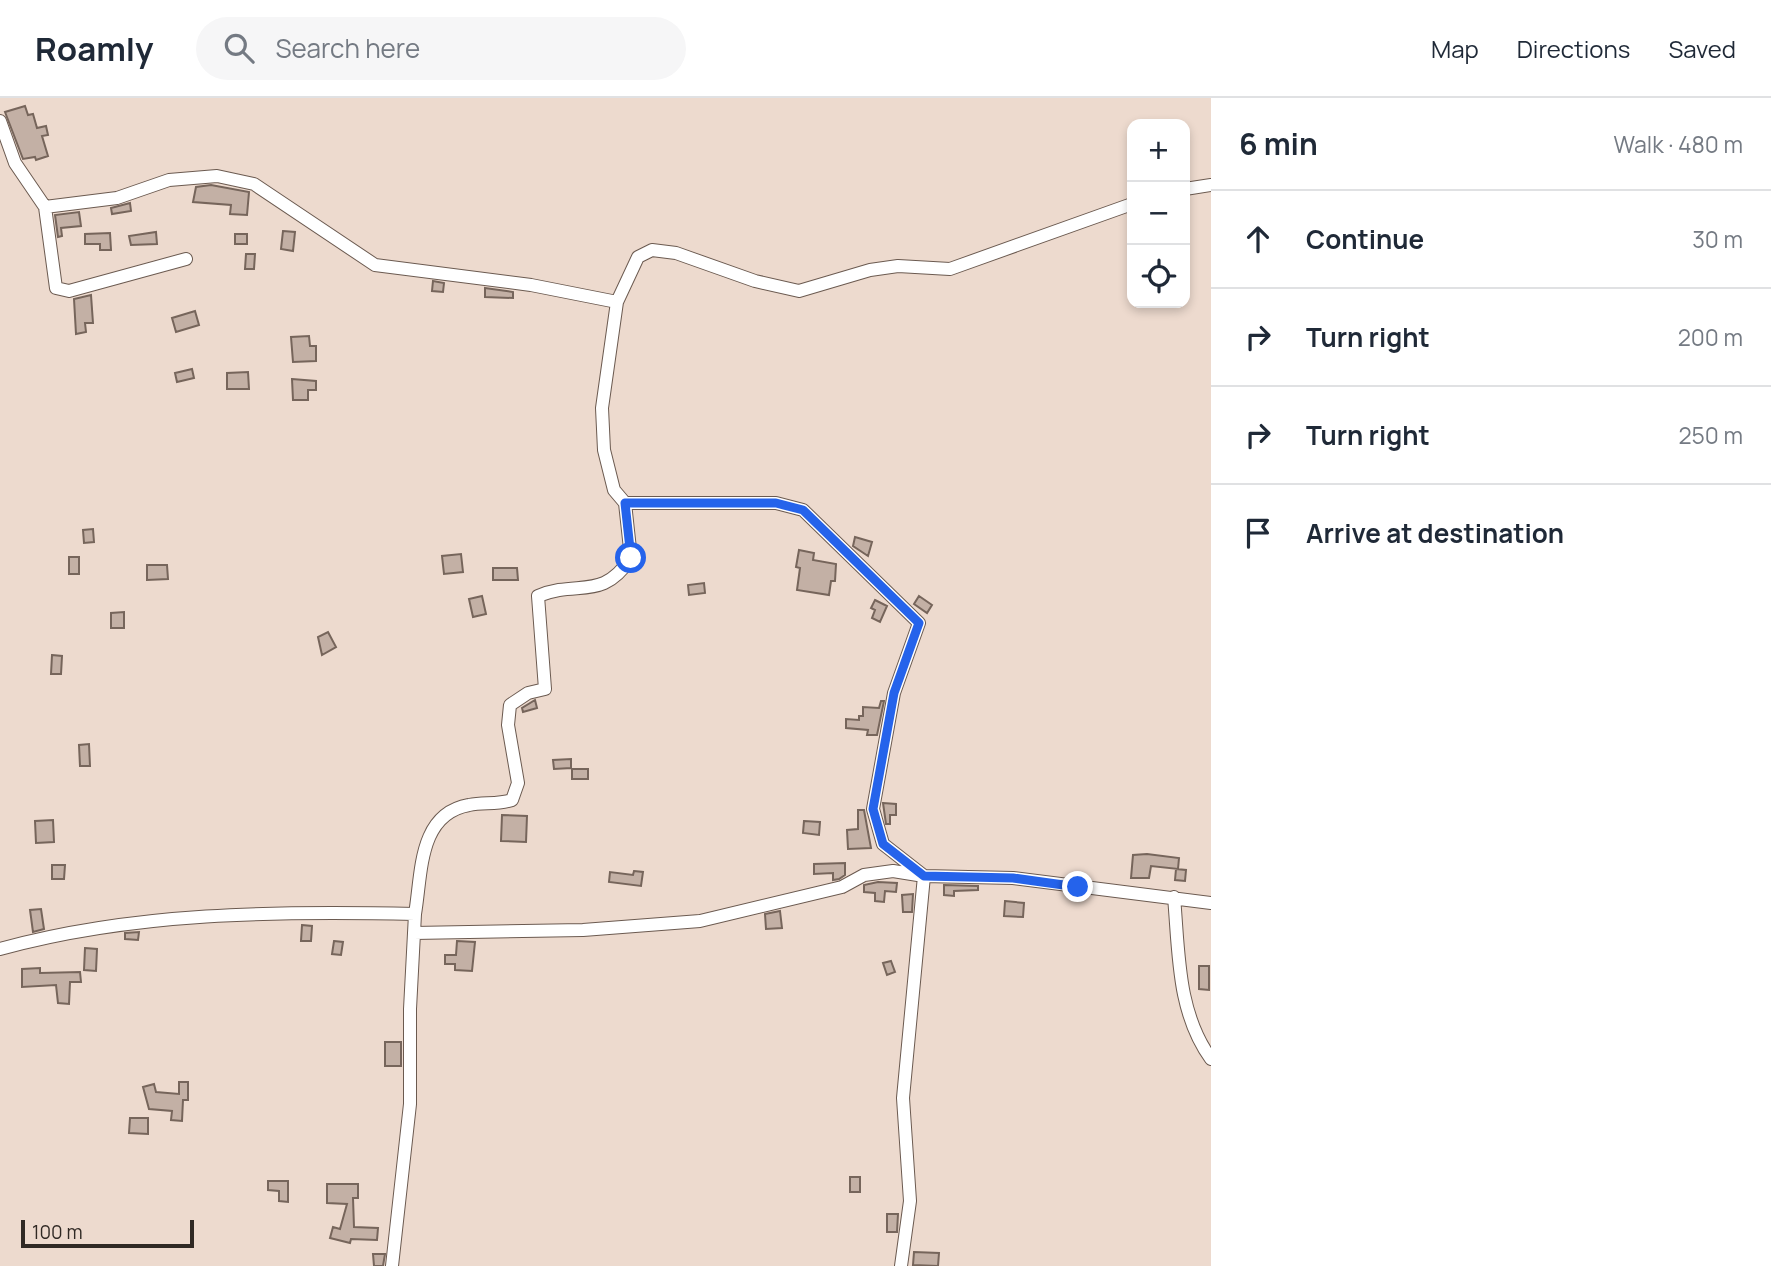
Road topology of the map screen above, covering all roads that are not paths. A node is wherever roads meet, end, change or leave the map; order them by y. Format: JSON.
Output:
{"nodes":[{"id":1,"x":0,"y":121,"type":"edge"},
{"id":2,"x":1211,"y":185,"type":"edge"},
{"id":3,"x":1190,"y":188,"type":"edge"},
{"id":4,"x":1127,"y":206,"type":"edge"},
{"id":5,"x":45,"y":207,"type":"junction"},
{"id":6,"x":186,"y":259,"type":"dead end"},
{"id":7,"x":617,"y":302,"type":"junction"},
{"id":8,"x":625,"y":503,"type":"junction"},
{"id":9,"x":924,"y":876,"type":"junction"},
{"id":10,"x":1174,"y":897,"type":"junction"},
{"id":11,"x":1211,"y":903,"type":"edge"},
{"id":12,"x":415,"y":914,"type":"junction"},
{"id":13,"x":414,"y":933,"type":"junction"},
{"id":14,"x":0,"y":949,"type":"edge"},
{"id":15,"x":1211,"y":1059,"type":"edge"},
{"id":16,"x":392,"y":1266,"type":"edge"},
{"id":17,"x":901,"y":1266,"type":"edge"}],
"edges":[{"from":1,"to":5,"type":"street"},
{"from":2,"to":3,"type":"street"},
{"from":4,"to":7,"type":"street"},
{"from":5,"to":6,"type":"street"},
{"from":5,"to":7,"type":"street"},
{"from":7,"to":8,"type":"street"},
{"from":8,"to":9,"type":"street"},
{"from":8,"to":12,"type":"street"},
{"from":9,"to":10,"type":"street"},
{"from":9,"to":13,"type":"street"},
{"from":9,"to":17,"type":"street"},
{"from":10,"to":11,"type":"street"},
{"from":10,"to":15,"type":"street"},
{"from":12,"to":13,"type":"street"},
{"from":12,"to":14,"type":"street"},
{"from":13,"to":16,"type":"street"}]}
